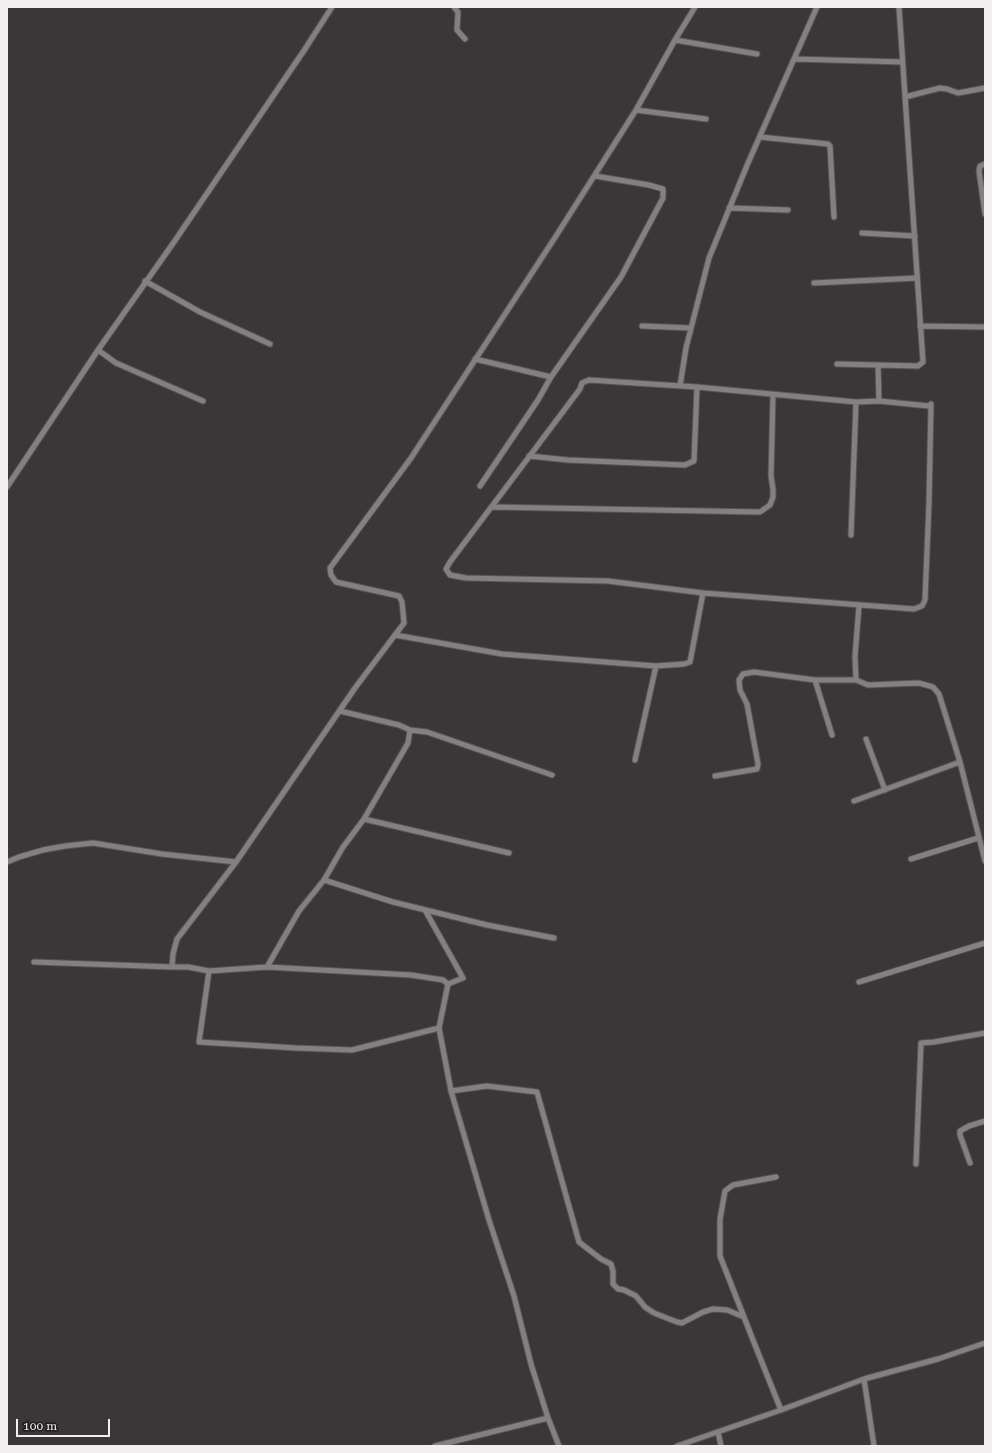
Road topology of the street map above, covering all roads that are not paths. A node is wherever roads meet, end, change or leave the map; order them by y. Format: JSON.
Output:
{"nodes":[{"id":1,"x":332,"y":7,"type":"edge"},
{"id":2,"x":454,"y":7,"type":"edge"},
{"id":3,"x":695,"y":7,"type":"edge"},
{"id":4,"x":817,"y":7,"type":"edge"},
{"id":5,"x":899,"y":7,"type":"edge"},
{"id":6,"x":465,"y":39,"type":"dead end"},
{"id":7,"x":675,"y":40,"type":"junction"},
{"id":8,"x":757,"y":54,"type":"dead end"},
{"id":9,"x":795,"y":59,"type":"junction"},
{"id":10,"x":902,"y":62,"type":"junction"},
{"id":11,"x":985,"y":88,"type":"edge"},
{"id":12,"x":904,"y":97,"type":"junction"},
{"id":13,"x":636,"y":110,"type":"junction"},
{"id":14,"x":706,"y":119,"type":"dead end"},
{"id":15,"x":760,"y":137,"type":"junction"},
{"id":16,"x":985,"y":164,"type":"edge"},
{"id":17,"x":595,"y":176,"type":"junction"},
{"id":18,"x":729,"y":208,"type":"junction"},
{"id":19,"x":788,"y":210,"type":"dead end"},
{"id":20,"x":985,"y":214,"type":"edge"},
{"id":21,"x":834,"y":218,"type":"dead end"},
{"id":22,"x":862,"y":233,"type":"dead end"},
{"id":23,"x":915,"y":236,"type":"junction"},
{"id":24,"x":917,"y":278,"type":"junction"},
{"id":25,"x":145,"y":281,"type":"junction"},
{"id":26,"x":814,"y":283,"type":"dead end"},
{"id":27,"x":642,"y":326,"type":"dead end"},
{"id":28,"x":920,"y":326,"type":"junction"},
{"id":29,"x":985,"y":327,"type":"edge"},
{"id":30,"x":691,"y":328,"type":"junction"},
{"id":31,"x":270,"y":344,"type":"dead end"},
{"id":32,"x":98,"y":350,"type":"junction"},
{"id":33,"x":475,"y":359,"type":"junction"},
{"id":34,"x":836,"y":364,"type":"dead end"},
{"id":35,"x":878,"y":365,"type":"junction"},
{"id":36,"x":551,"y":377,"type":"junction"},
{"id":37,"x":680,"y":386,"type":"junction"},
{"id":38,"x":697,"y":387,"type":"junction"},
{"id":39,"x":773,"y":395,"type":"junction"},
{"id":40,"x":203,"y":401,"type":"dead end"},
{"id":41,"x":879,"y":401,"type":"junction"},
{"id":42,"x":856,"y":402,"type":"junction"},
{"id":43,"x":529,"y":456,"type":"junction"},
{"id":44,"x":480,"y":486,"type":"dead end"},
{"id":45,"x":7,"y":487,"type":"edge"},
{"id":46,"x":492,"y":507,"type":"junction"},
{"id":47,"x":850,"y":535,"type":"dead end"},
{"id":48,"x":702,"y":593,"type":"junction"},
{"id":49,"x":859,"y":606,"type":"junction"},
{"id":50,"x":395,"y":635,"type":"junction"},
{"id":51,"x":656,"y":666,"type":"junction"},
{"id":52,"x":814,"y":680,"type":"junction"},
{"id":53,"x":856,"y":680,"type":"junction"},
{"id":54,"x":340,"y":711,"type":"junction"},
{"id":55,"x":410,"y":730,"type":"junction"},
{"id":56,"x":832,"y":735,"type":"dead end"},
{"id":57,"x":866,"y":739,"type":"dead end"},
{"id":58,"x":635,"y":760,"type":"dead end"},
{"id":59,"x":960,"y":762,"type":"junction"},
{"id":60,"x":552,"y":775,"type":"dead end"},
{"id":61,"x":715,"y":776,"type":"dead end"},
{"id":62,"x":885,"y":790,"type":"junction"},
{"id":63,"x":854,"y":801,"type":"dead end"},
{"id":64,"x":364,"y":819,"type":"junction"},
{"id":65,"x":978,"y":838,"type":"junction"},
{"id":66,"x":508,"y":853,"type":"dead end"},
{"id":67,"x":911,"y":859,"type":"dead end"},
{"id":68,"x":985,"y":861,"type":"edge"},
{"id":69,"x":7,"y":862,"type":"edge"},
{"id":70,"x":236,"y":862,"type":"junction"},
{"id":71,"x":324,"y":880,"type":"junction"},
{"id":72,"x":425,"y":910,"type":"junction"},
{"id":73,"x":554,"y":938,"type":"dead end"},
{"id":74,"x":985,"y":943,"type":"edge"},
{"id":75,"x":34,"y":962,"type":"dead end"},
{"id":76,"x":172,"y":966,"type":"junction"},
{"id":77,"x":267,"y":968,"type":"junction"},
{"id":78,"x":209,"y":971,"type":"junction"},
{"id":79,"x":859,"y":982,"type":"dead end"},
{"id":80,"x":448,"y":984,"type":"junction"},
{"id":81,"x":439,"y":1028,"type":"junction"},
{"id":82,"x":985,"y":1033,"type":"edge"},
{"id":83,"x":451,"y":1091,"type":"junction"},
{"id":84,"x":985,"y":1121,"type":"edge"},
{"id":85,"x":970,"y":1163,"type":"dead end"},
{"id":86,"x":916,"y":1164,"type":"dead end"},
{"id":87,"x":776,"y":1177,"type":"dead end"},
{"id":88,"x":744,"y":1317,"type":"junction"},
{"id":89,"x":985,"y":1343,"type":"edge"},
{"id":90,"x":864,"y":1378,"type":"junction"},
{"id":91,"x":781,"y":1410,"type":"junction"},
{"id":92,"x":548,"y":1418,"type":"junction"},
{"id":93,"x":718,"y":1432,"type":"junction"},
{"id":94,"x":435,"y":1446,"type":"edge"},
{"id":95,"x":559,"y":1446,"type":"edge"},
{"id":96,"x":677,"y":1446,"type":"edge"},
{"id":97,"x":721,"y":1446,"type":"edge"},
{"id":98,"x":874,"y":1446,"type":"edge"}],
"edges":[{"from":1,"to":25,"type":"street"},
{"from":2,"to":6,"type":"street"},
{"from":3,"to":7,"type":"street"},
{"from":4,"to":9,"type":"street"},
{"from":5,"to":10,"type":"street"},
{"from":7,"to":8,"type":"street"},
{"from":7,"to":13,"type":"street"},
{"from":9,"to":10,"type":"street"},
{"from":9,"to":15,"type":"street"},
{"from":10,"to":12,"type":"street"},
{"from":11,"to":12,"type":"street"},
{"from":12,"to":23,"type":"street"},
{"from":13,"to":14,"type":"street"},
{"from":13,"to":17,"type":"street"},
{"from":15,"to":18,"type":"street"},
{"from":15,"to":21,"type":"street"},
{"from":16,"to":20,"type":"street"},
{"from":17,"to":33,"type":"street"},
{"from":17,"to":36,"type":"street"},
{"from":18,"to":19,"type":"street"},
{"from":18,"to":30,"type":"street"},
{"from":22,"to":23,"type":"street"},
{"from":23,"to":24,"type":"street"},
{"from":24,"to":26,"type":"street"},
{"from":24,"to":28,"type":"street"},
{"from":25,"to":31,"type":"street"},
{"from":25,"to":32,"type":"street"},
{"from":27,"to":30,"type":"street"},
{"from":28,"to":29,"type":"street"},
{"from":28,"to":35,"type":"street"},
{"from":30,"to":37,"type":"street"},
{"from":32,"to":40,"type":"street"},
{"from":32,"to":45,"type":"street"},
{"from":33,"to":36,"type":"street"},
{"from":33,"to":50,"type":"street"},
{"from":34,"to":35,"type":"street"},
{"from":35,"to":41,"type":"street"},
{"from":36,"to":44,"type":"street"},
{"from":37,"to":38,"type":"street"},
{"from":37,"to":43,"type":"street"},
{"from":38,"to":39,"type":"street"},
{"from":38,"to":43,"type":"street"},
{"from":39,"to":42,"type":"street"},
{"from":39,"to":46,"type":"street"},
{"from":41,"to":42,"type":"street"},
{"from":41,"to":49,"type":"street"},
{"from":42,"to":47,"type":"street"},
{"from":43,"to":46,"type":"street"},
{"from":46,"to":48,"type":"street"},
{"from":48,"to":49,"type":"street"},
{"from":48,"to":51,"type":"street"},
{"from":49,"to":53,"type":"street"},
{"from":50,"to":51,"type":"street"},
{"from":50,"to":54,"type":"street"},
{"from":51,"to":58,"type":"street"},
{"from":52,"to":53,"type":"street"},
{"from":52,"to":56,"type":"street"},
{"from":52,"to":61,"type":"street"},
{"from":53,"to":59,"type":"street"},
{"from":54,"to":55,"type":"street"},
{"from":54,"to":70,"type":"street"},
{"from":55,"to":60,"type":"street"},
{"from":55,"to":64,"type":"street"},
{"from":57,"to":62,"type":"street"},
{"from":59,"to":62,"type":"street"},
{"from":59,"to":65,"type":"street"},
{"from":62,"to":63,"type":"street"},
{"from":64,"to":66,"type":"street"},
{"from":64,"to":71,"type":"street"},
{"from":65,"to":67,"type":"street"},
{"from":65,"to":68,"type":"street"},
{"from":69,"to":70,"type":"street"},
{"from":70,"to":76,"type":"street"},
{"from":71,"to":72,"type":"street"},
{"from":71,"to":77,"type":"street"},
{"from":72,"to":73,"type":"street"},
{"from":72,"to":80,"type":"street"},
{"from":74,"to":79,"type":"street"},
{"from":75,"to":76,"type":"street"},
{"from":76,"to":78,"type":"street"},
{"from":77,"to":78,"type":"street"},
{"from":77,"to":80,"type":"street"},
{"from":78,"to":81,"type":"street"},
{"from":80,"to":81,"type":"street"},
{"from":81,"to":83,"type":"street"},
{"from":82,"to":86,"type":"street"},
{"from":83,"to":88,"type":"street"},
{"from":83,"to":92,"type":"street"},
{"from":84,"to":85,"type":"street"},
{"from":87,"to":88,"type":"street"},
{"from":88,"to":91,"type":"street"},
{"from":89,"to":90,"type":"street"},
{"from":90,"to":91,"type":"street"},
{"from":90,"to":98,"type":"street"},
{"from":91,"to":93,"type":"street"},
{"from":92,"to":94,"type":"street"},
{"from":92,"to":95,"type":"street"},
{"from":93,"to":96,"type":"street"},
{"from":93,"to":97,"type":"street"}]}
